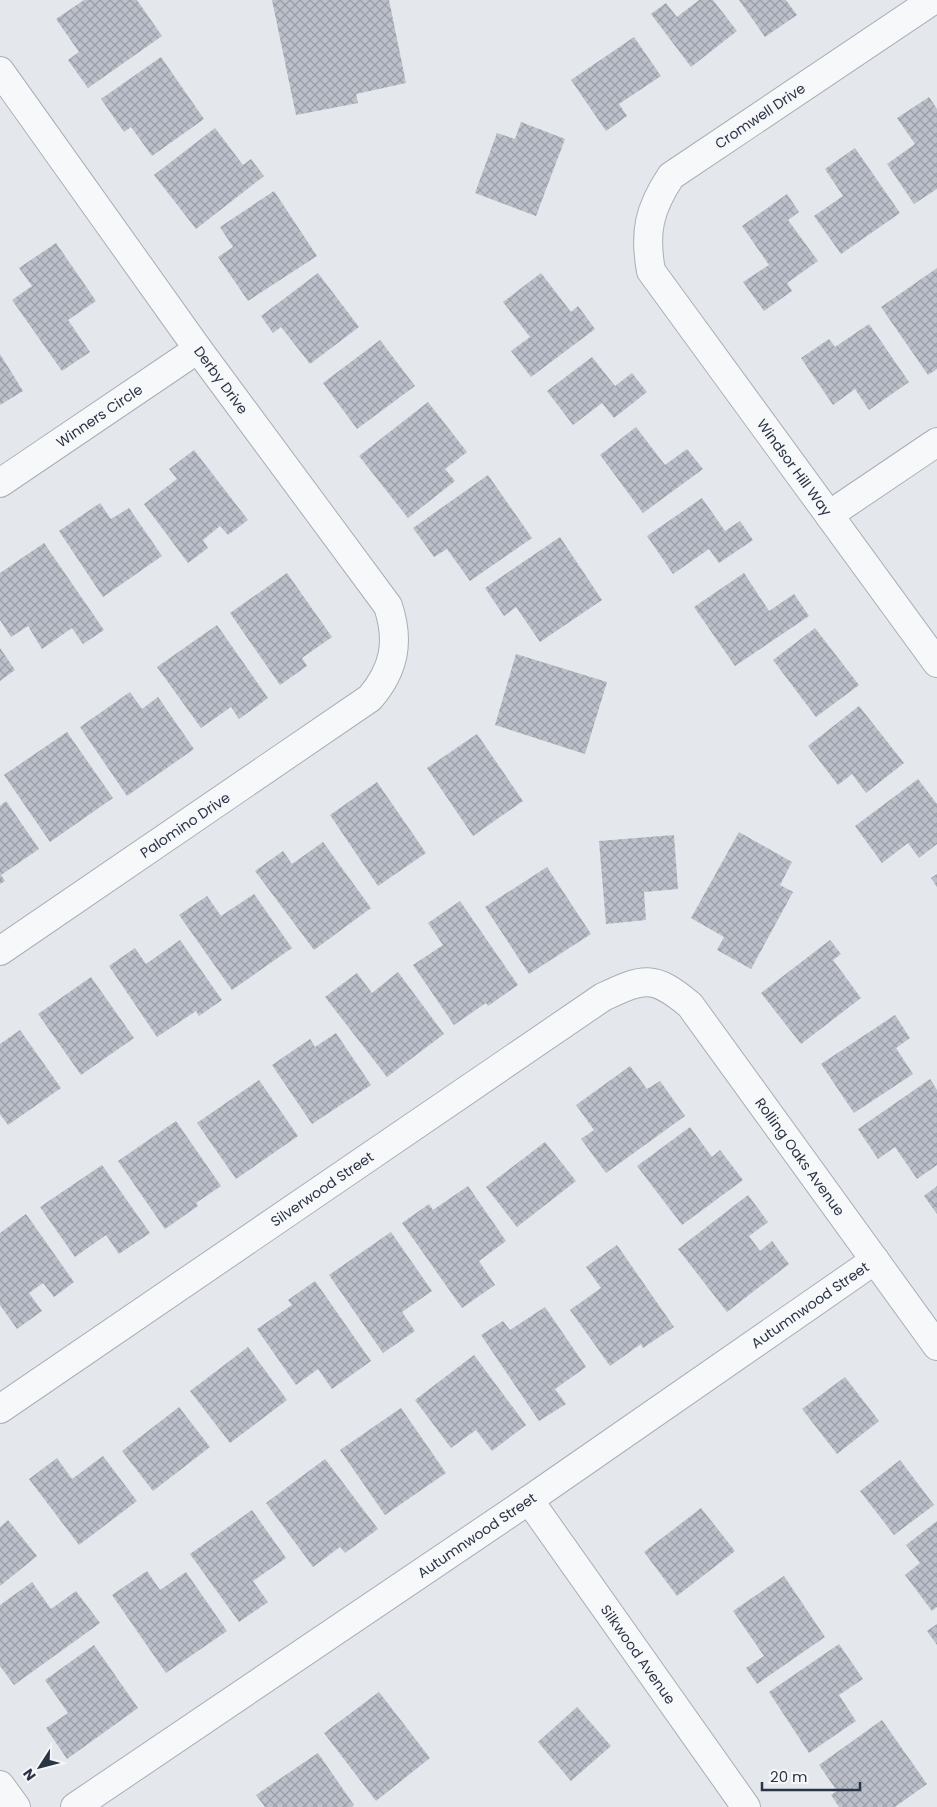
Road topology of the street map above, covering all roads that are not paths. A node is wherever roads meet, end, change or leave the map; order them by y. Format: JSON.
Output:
{"nodes":[{"id":1,"x":933,"y":0,"type":"edge"},
{"id":2,"x":0,"y":71,"type":"edge"},
{"id":3,"x":651,"y":271,"type":"joint"},
{"id":4,"x":198,"y":349,"type":"junction"},
{"id":5,"x":937,"y":442,"type":"edge"},
{"id":6,"x":0,"y":482,"type":"edge"},
{"id":7,"x":829,"y":514,"type":"junction"},
{"id":8,"x":937,"y":663,"type":"edge"},
{"id":9,"x":370,"y":698,"type":"joint"},
{"id":10,"x":0,"y":951,"type":"edge"},
{"id":11,"x":650,"y":981,"type":"joint"},
{"id":12,"x":875,"y":1260,"type":"junction"},
{"id":13,"x":937,"y":1346,"type":"edge"},
{"id":14,"x":0,"y":1409,"type":"edge"},
{"id":15,"x":529,"y":1500,"type":"junction"},
{"id":16,"x":0,"y":1785,"type":"edge"},
{"id":17,"x":16,"y":1807,"type":"edge"},
{"id":18,"x":75,"y":1807,"type":"edge"},
{"id":19,"x":746,"y":1807,"type":"edge"}],
"edges":[{"from":1,"to":3,"type":"street","name":"Cromwell Drive"},
{"from":2,"to":4,"type":"street","name":"Derby Drive"},
{"from":3,"to":7,"type":"street","name":"Windsor Hill Way"},
{"from":4,"to":6,"type":"street","name":"Winners Circle"},
{"from":4,"to":9,"type":"street","name":"Derby Drive"},
{"from":5,"to":7,"type":"street"},
{"from":7,"to":8,"type":"street","name":"Windsor Hill Way"},
{"from":9,"to":10,"type":"street","name":"Palomino Drive"},
{"from":11,"to":12,"type":"street","name":"Rolling Oaks Avenue"},
{"from":11,"to":14,"type":"street","name":"Silverwood Street"},
{"from":12,"to":13,"type":"street","name":"Rolling Oaks Avenue"},
{"from":12,"to":15,"type":"street","name":"Autumnwood Street"},
{"from":15,"to":18,"type":"street","name":"Autumnwood Street"},
{"from":15,"to":19,"type":"street","name":"Silkwood Avenue"},
{"from":16,"to":17,"type":"street"}]}
